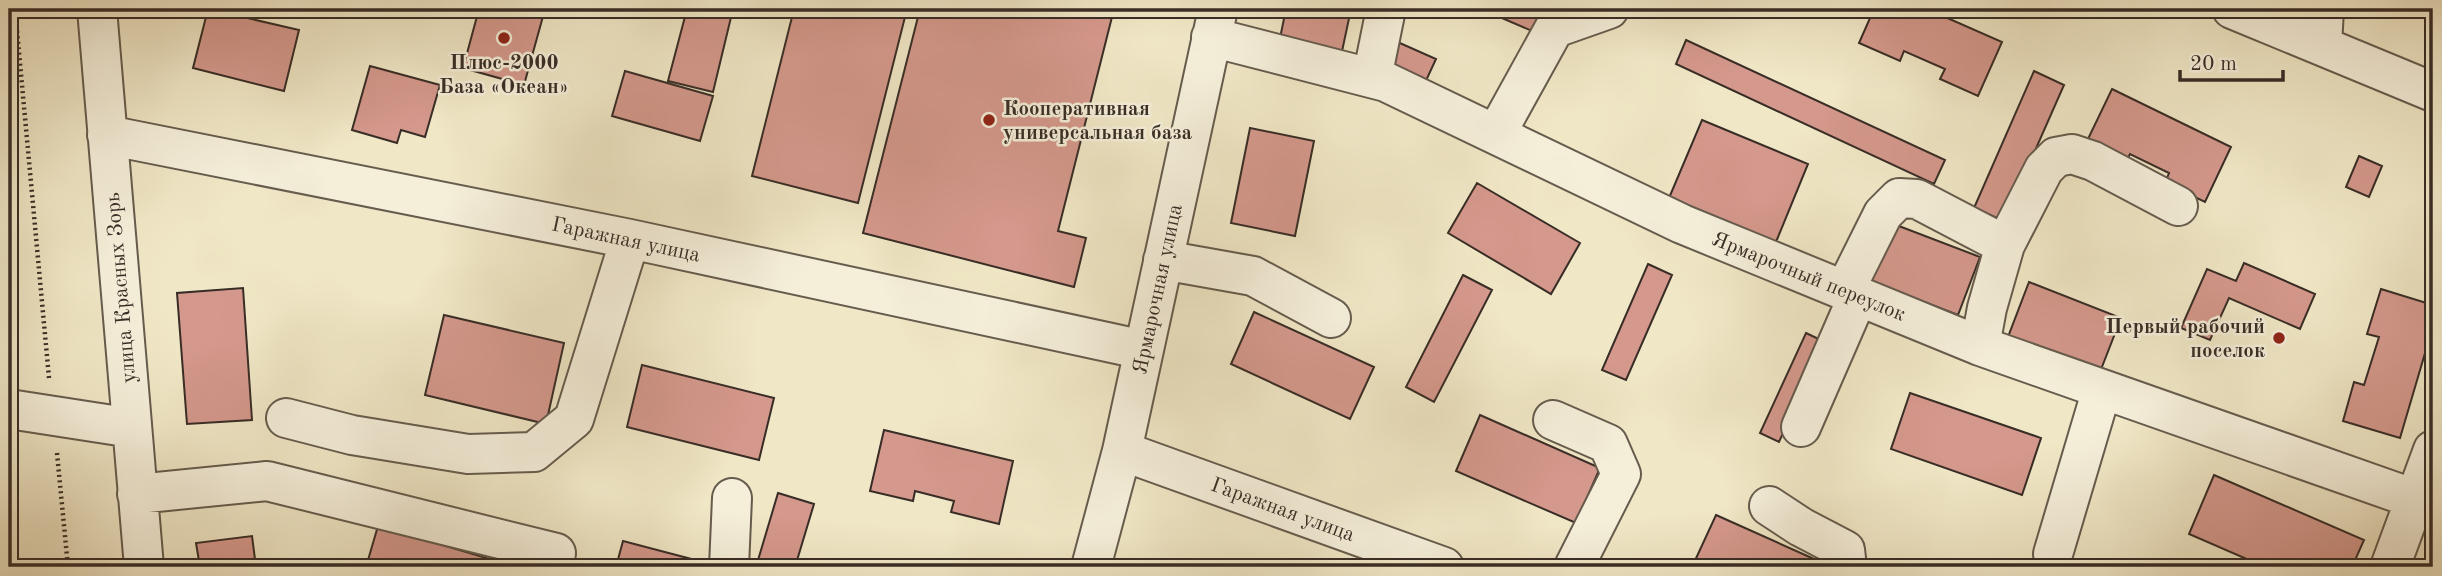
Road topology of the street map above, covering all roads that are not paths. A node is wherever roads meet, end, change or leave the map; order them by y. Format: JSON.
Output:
{"nodes":[{"id":1,"x":97,"y":9,"type":"edge"},
{"id":2,"x":1386,"y":9,"type":"edge"},
{"id":3,"x":1609,"y":9,"type":"edge"},
{"id":4,"x":2232,"y":9,"type":"edge"},
{"id":5,"x":1560,"y":18,"type":"edge"},
{"id":6,"x":1214,"y":23,"type":"edge"},
{"id":7,"x":2323,"y":27,"type":"edge"},
{"id":8,"x":1372,"y":78,"type":"junction"},
{"id":9,"x":2433,"y":92,"type":"edge"},
{"id":10,"x":107,"y":135,"type":"junction"},
{"id":11,"x":1496,"y":135,"type":"junction"},
{"id":12,"x":2178,"y":206,"type":"dead end"},
{"id":13,"x":630,"y":239,"type":"junction"},
{"id":14,"x":2005,"y":246,"type":"junction"},
{"id":15,"x":1163,"y":260,"type":"junction"},
{"id":16,"x":1851,"y":293,"type":"junction"},
{"id":17,"x":1331,"y":318,"type":"dead end"},
{"id":18,"x":1980,"y":346,"type":"junction"},
{"id":19,"x":1144,"y":350,"type":"junction"},
{"id":20,"x":2102,"y":389,"type":"junction"},
{"id":21,"x":9,"y":410,"type":"edge"},
{"id":22,"x":286,"y":418,"type":"dead end"},
{"id":23,"x":1553,"y":420,"type":"dead end"},
{"id":24,"x":1801,"y":427,"type":"dead end"},
{"id":25,"x":132,"y":428,"type":"junction"},
{"id":26,"x":2433,"y":450,"type":"edge"},
{"id":27,"x":1122,"y":451,"type":"junction"},
{"id":28,"x":137,"y":494,"type":"junction"},
{"id":29,"x":732,"y":498,"type":"dead end"},
{"id":30,"x":2421,"y":505,"type":"edge"},
{"id":31,"x":1769,"y":506,"type":"dead end"},
{"id":32,"x":2053,"y":554,"type":"dead end"},
{"id":33,"x":144,"y":567,"type":"edge"},
{"id":34,"x":552,"y":567,"type":"edge"},
{"id":35,"x":729,"y":567,"type":"edge"},
{"id":36,"x":1091,"y":567,"type":"edge"},
{"id":37,"x":1444,"y":567,"type":"edge"},
{"id":38,"x":1574,"y":567,"type":"edge"},
{"id":39,"x":1847,"y":567,"type":"edge"},
{"id":40,"x":2390,"y":567,"type":"edge"}],
"edges":[{"from":1,"to":10,"type":"street","name":"улица Красных Зорь"},
{"from":2,"to":8,"type":"street"},
{"from":3,"to":5,"type":"street"},
{"from":4,"to":7,"type":"street"},
{"from":5,"to":11,"type":"street"},
{"from":6,"to":8,"type":"street","name":"Ярмарочный переулок"},
{"from":6,"to":15,"type":"street","name":"Ярмарочная улица"},
{"from":7,"to":9,"type":"street"},
{"from":8,"to":11,"type":"street","name":"Ярмарочный переулок"},
{"from":10,"to":13,"type":"street","name":"Гаражная улица"},
{"from":10,"to":25,"type":"street","name":"улица Красных Зорь"},
{"from":11,"to":16,"type":"street","name":"Ярмарочный переулок"},
{"from":12,"to":14,"type":"street"},
{"from":13,"to":19,"type":"street","name":"Гаражная улица"},
{"from":13,"to":22,"type":"street"},
{"from":14,"to":16,"type":"street"},
{"from":14,"to":18,"type":"street"},
{"from":15,"to":17,"type":"street"},
{"from":15,"to":19,"type":"street","name":"Ярмарочная улица"},
{"from":16,"to":18,"type":"street","name":"Ярмарочный переулок"},
{"from":16,"to":24,"type":"street"},
{"from":18,"to":20,"type":"street","name":"Ярмарочный переулок"},
{"from":19,"to":27,"type":"street","name":"Ярмарочная улица"},
{"from":20,"to":30,"type":"street","name":"Ярмарочный переулок"},
{"from":20,"to":32,"type":"street"},
{"from":21,"to":25,"type":"street"},
{"from":23,"to":38,"type":"street"},
{"from":25,"to":28,"type":"street","name":"улица Красных Зорь"},
{"from":26,"to":30,"type":"street"},
{"from":27,"to":36,"type":"street","name":"Ярмарочная улица"},
{"from":27,"to":37,"type":"street","name":"Гаражная улица"},
{"from":28,"to":33,"type":"street","name":"улица Красных Зорь"},
{"from":28,"to":34,"type":"street"},
{"from":29,"to":35,"type":"street"},
{"from":30,"to":40,"type":"street"},
{"from":31,"to":39,"type":"street"}]}
